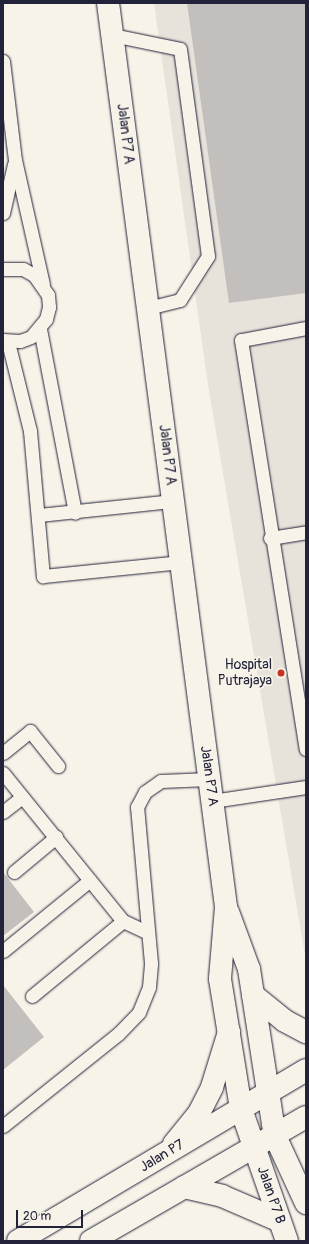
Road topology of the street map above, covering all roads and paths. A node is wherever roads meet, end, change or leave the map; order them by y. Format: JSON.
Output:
{"nodes":[{"id":1,"x":108,"y":3,"type":"edge"},
{"id":2,"x":112,"y":35,"type":"junction"},
{"id":3,"x":3,"y":61,"type":"edge"},
{"id":4,"x":15,"y":160,"type":"junction"},
{"id":5,"x":3,"y":213,"type":"edge"},
{"id":6,"x":3,"y":269,"type":"edge"},
{"id":7,"x":43,"y":284,"type":"junction"},
{"id":8,"x":148,"y":308,"type":"junction"},
{"id":9,"x":306,"y":328,"type":"edge"},
{"id":10,"x":40,"y":329,"type":"junction"},
{"id":11,"x":6,"y":341,"type":"edge"},
{"id":12,"x":173,"y":501,"type":"junction"},
{"id":13,"x":75,"y":512,"type":"junction"},
{"id":14,"x":39,"y":515,"type":"junction"},
{"id":15,"x":306,"y":532,"type":"edge"},
{"id":16,"x":270,"y":538,"type":"junction"},
{"id":17,"x":181,"y":562,"type":"junction"},
{"id":18,"x":306,"y":749,"type":"edge"},
{"id":19,"x":3,"y":753,"type":"edge"},
{"id":20,"x":58,"y":766,"type":"dead end"},
{"id":21,"x":3,"y":773,"type":"edge"},
{"id":22,"x":209,"y":779,"type":"junction"},
{"id":23,"x":306,"y":787,"type":"edge"},
{"id":24,"x":22,"y":797,"type":"junction"},
{"id":25,"x":212,"y":801,"type":"junction"},
{"id":26,"x":3,"y":812,"type":"edge"},
{"id":27,"x":56,"y":837,"type":"junction"},
{"id":28,"x":14,"y":872,"type":"dead end"},
{"id":29,"x":90,"y":880,"type":"junction"},
{"id":30,"x":226,"y":907,"type":"junction"},
{"id":31,"x":123,"y":921,"type":"junction"},
{"id":32,"x":148,"y":932,"type":"junction"},
{"id":33,"x":3,"y":951,"type":"edge"},
{"id":34,"x":253,"y":995,"type":"junction"},
{"id":35,"x":32,"y":996,"type":"dead end"},
{"id":36,"x":229,"y":1032,"type":"junction"},
{"id":37,"x":306,"y":1032,"type":"edge"},
{"id":38,"x":306,"y":1070,"type":"edge"},
{"id":39,"x":266,"y":1094,"type":"junction"},
{"id":40,"x":241,"y":1109,"type":"junction"},
{"id":41,"x":306,"y":1117,"type":"edge"},
{"id":42,"x":3,"y":1126,"type":"edge"},
{"id":43,"x":275,"y":1136,"type":"junction"},
{"id":44,"x":254,"y":1148,"type":"junction"},
{"id":45,"x":166,"y":1154,"type":"junction"},
{"id":46,"x":184,"y":1187,"type":"junction"},
{"id":47,"x":306,"y":1202,"type":"edge"},
{"id":48,"x":283,"y":1231,"type":"edge"},
{"id":49,"x":18,"y":1241,"type":"edge"},
{"id":50,"x":91,"y":1241,"type":"edge"}],
"edges":[{"from":1,"to":2,"type":"street","name":"Jalan P7 A"},
{"from":2,"to":8,"type":"street","name":"Jalan P7 A"},
{"from":2,"to":8,"type":"lane"},
{"from":3,"to":4,"type":"lane"},
{"from":4,"to":5,"type":"lane"},
{"from":4,"to":7,"type":"lane"},
{"from":6,"to":7,"type":"lane"},
{"from":7,"to":10,"type":"lane"},
{"from":8,"to":12,"type":"street","name":"Jalan P7 A"},
{"from":9,"to":16,"type":"lane"},
{"from":10,"to":11,"type":"lane"},
{"from":10,"to":13,"type":"lane"},
{"from":11,"to":14,"type":"lane"},
{"from":12,"to":13,"type":"lane"},
{"from":12,"to":17,"type":"street","name":"Jalan P7 A"},
{"from":13,"to":14,"type":"lane"},
{"from":14,"to":17,"type":"lane"},
{"from":15,"to":16,"type":"lane"},
{"from":16,"to":18,"type":"lane"},
{"from":17,"to":22,"type":"street","name":"Jalan P7 A"},
{"from":19,"to":20,"type":"lane"},
{"from":21,"to":24,"type":"lane"},
{"from":22,"to":25,"type":"street","name":"Jalan P7 A"},
{"from":22,"to":32,"type":"lane"},
{"from":23,"to":25,"type":"lane"},
{"from":24,"to":26,"type":"lane"},
{"from":24,"to":27,"type":"lane"},
{"from":25,"to":30,"type":"street","name":"Jalan P7 A"},
{"from":27,"to":28,"type":"lane"},
{"from":27,"to":29,"type":"lane"},
{"from":29,"to":31,"type":"lane"},
{"from":29,"to":33,"type":"lane"},
{"from":30,"to":34,"type":"street","name":"Jalan P7 A"},
{"from":30,"to":36,"type":"street","name":"Jalan P7 A"},
{"from":31,"to":32,"type":"lane"},
{"from":31,"to":35,"type":"lane"},
{"from":32,"to":42,"type":"lane"},
{"from":34,"to":37,"type":"street"},
{"from":34,"to":39,"type":"street","name":"Jalan P7 A"},
{"from":36,"to":40,"type":"street","name":"Jalan P7 A"},
{"from":36,"to":45,"type":"street"},
{"from":38,"to":39,"type":"street","name":"Jalan P7"},
{"from":39,"to":40,"type":"street","name":"Jalan P7"},
{"from":39,"to":43,"type":"street","name":"Jalan P7 B"},
{"from":40,"to":44,"type":"street","name":"Jalan P7 B"},
{"from":40,"to":45,"type":"street","name":"Jalan P7"},
{"from":41,"to":43,"type":"street"},
{"from":43,"to":44,"type":"street"},
{"from":43,"to":47,"type":"street","name":"Jalan P7 B"},
{"from":44,"to":46,"type":"street"},
{"from":44,"to":48,"type":"street","name":"Jalan P7 B"},
{"from":45,"to":49,"type":"street","name":"Jalan P7"},
{"from":46,"to":48,"type":"street"},
{"from":46,"to":50,"type":"street"}]}
